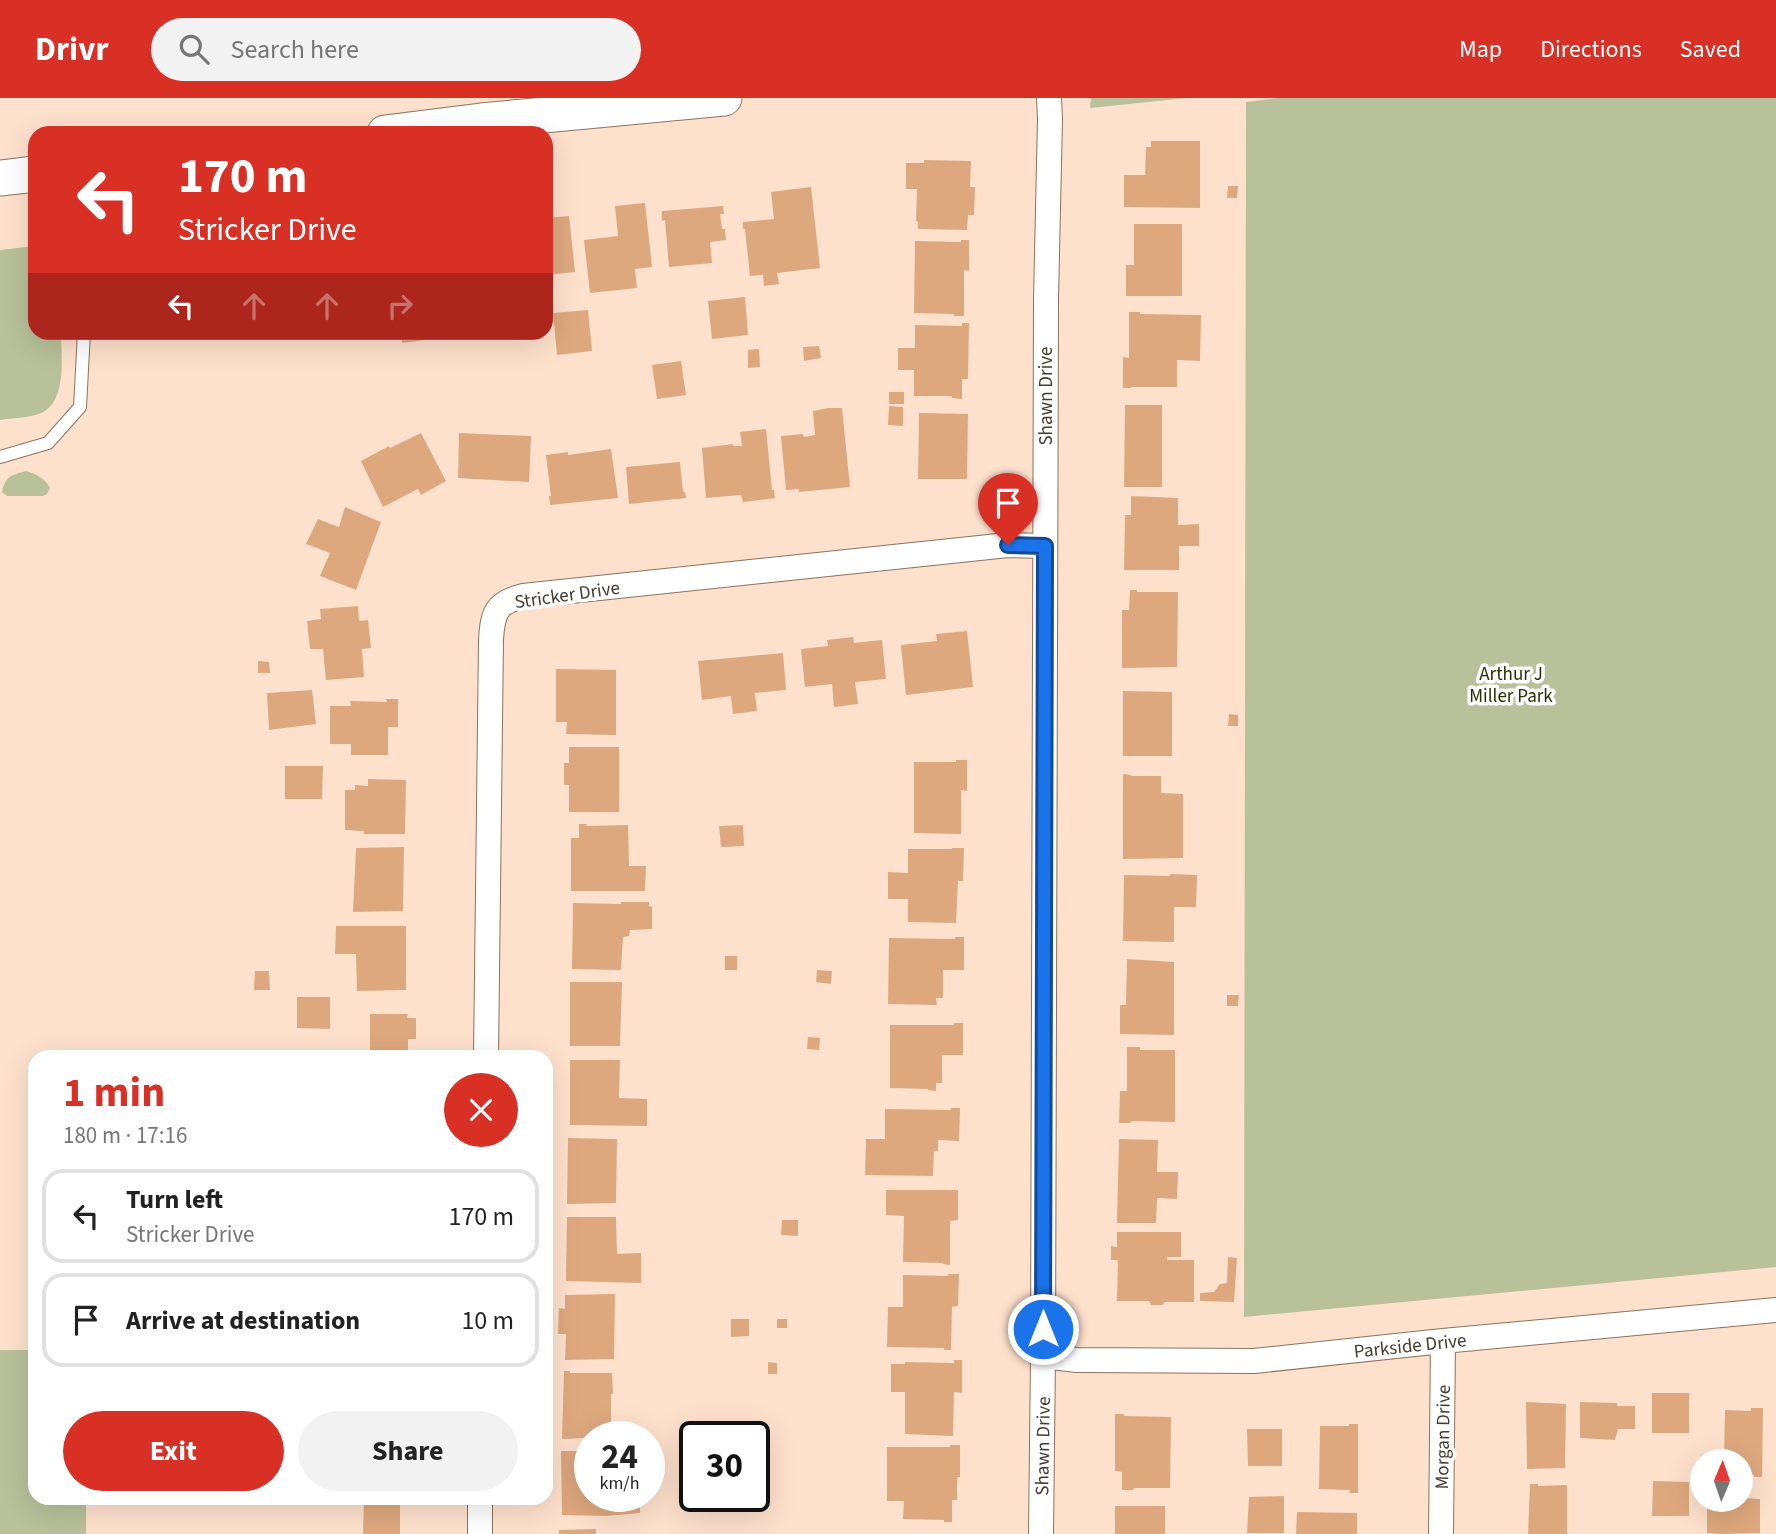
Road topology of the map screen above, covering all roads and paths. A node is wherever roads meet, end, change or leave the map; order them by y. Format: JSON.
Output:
{"nodes":[{"id":1,"x":724,"y":98,"type":"edge"},
{"id":2,"x":1049,"y":98,"type":"edge"},
{"id":3,"x":480,"y":110,"type":"edge"},
{"id":4,"x":414,"y":126,"type":"edge"},
{"id":5,"x":28,"y":175,"type":"edge"},
{"id":6,"x":0,"y":178,"type":"edge"},
{"id":7,"x":84,"y":340,"type":"edge"},
{"id":8,"x":0,"y":457,"type":"edge"},
{"id":9,"x":1045,"y":546,"type":"junction"},
{"id":10,"x":486,"y":1050,"type":"edge"},
{"id":11,"x":1776,"y":1311,"type":"edge"},
{"id":12,"x":1443,"y":1341,"type":"junction"},
{"id":13,"x":1043,"y":1356,"type":"junction"},
{"id":14,"x":481,"y":1505,"type":"edge"},
{"id":15,"x":480,"y":1534,"type":"edge"},
{"id":16,"x":1041,"y":1534,"type":"edge"},
{"id":17,"x":1441,"y":1534,"type":"edge"}],
"edges":[{"from":1,"to":3,"type":"street"},
{"from":2,"to":9,"type":"street","name":"Shawn Drive"},
{"from":3,"to":4,"type":"street"},
{"from":5,"to":6,"type":"street"},
{"from":7,"to":8,"type":"lane"},
{"from":9,"to":10,"type":"street","name":"Stricker Drive"},
{"from":9,"to":13,"type":"street","name":"Shawn Drive"},
{"from":11,"to":12,"type":"street","name":"Parkside Drive"},
{"from":12,"to":13,"type":"street","name":"Parkside Drive"},
{"from":12,"to":17,"type":"street","name":"Morgan Drive"},
{"from":13,"to":16,"type":"street","name":"Shawn Drive"},
{"from":14,"to":15,"type":"street"}]}
